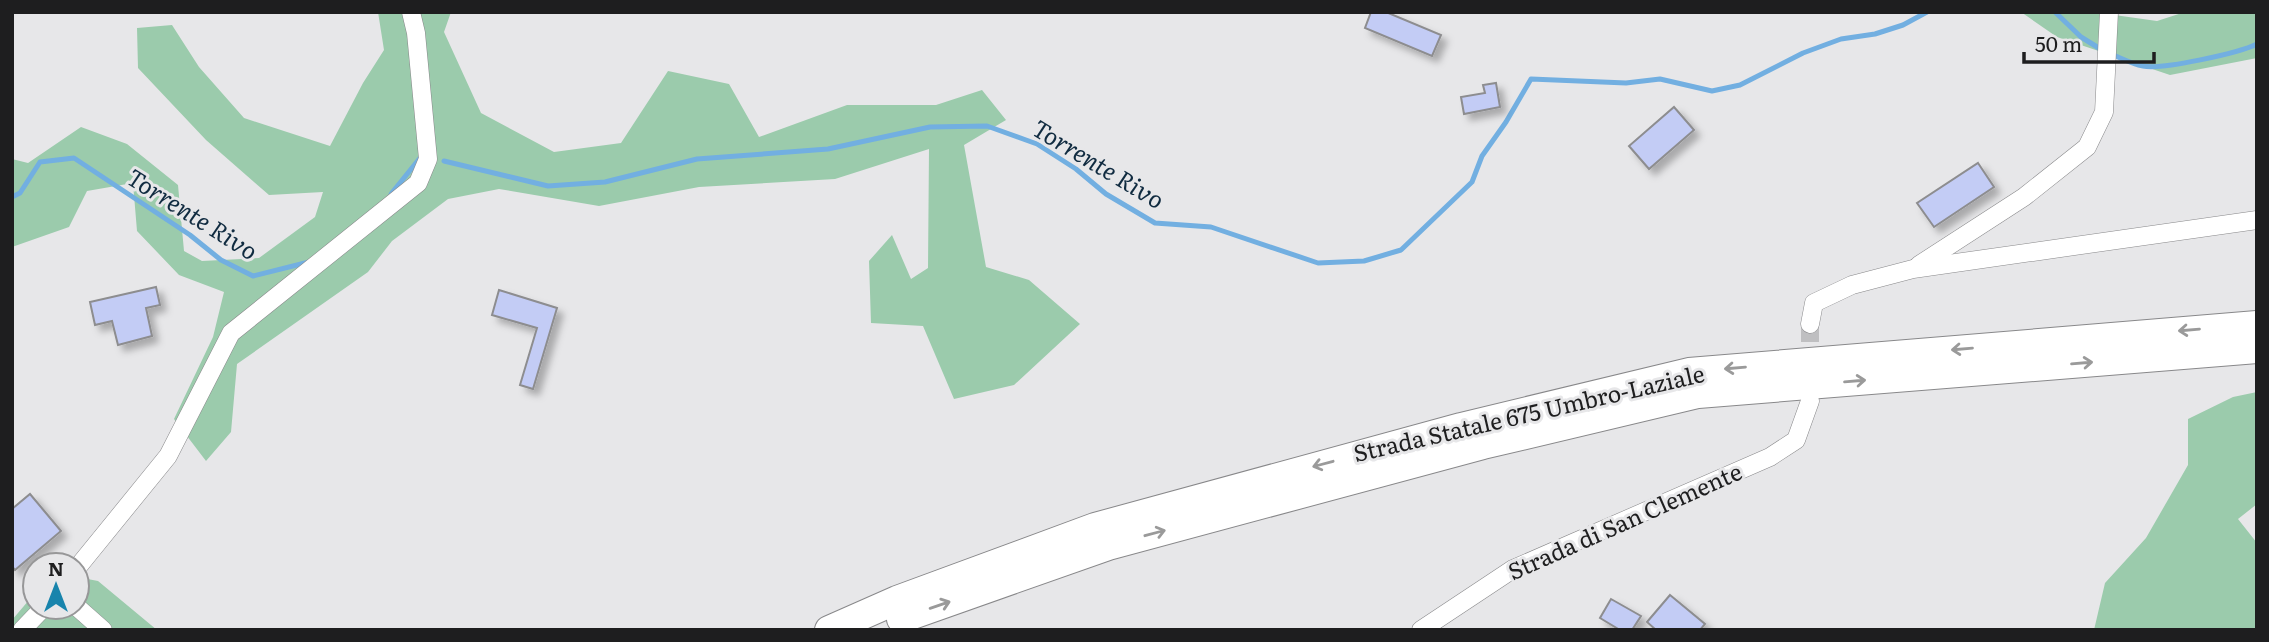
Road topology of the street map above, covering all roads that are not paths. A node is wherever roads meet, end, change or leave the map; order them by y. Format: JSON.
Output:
{"nodes":[{"id":1,"x":411,"y":12,"type":"edge"},
{"id":2,"x":2109,"y":12,"type":"edge"},
{"id":3,"x":2257,"y":220,"type":"edge"},
{"id":4,"x":1913,"y":269,"type":"junction"},
{"id":5,"x":1810,"y":324,"type":"tunnel mouth"},
{"id":6,"x":2257,"y":325,"type":"edge"},
{"id":7,"x":2257,"y":349,"type":"edge"},
{"id":8,"x":1810,"y":401,"type":"dead end"},
{"id":9,"x":91,"y":551,"type":"edge"},
{"id":10,"x":829,"y":630,"type":"edge"},
{"id":11,"x":876,"y":630,"type":"edge"},
{"id":12,"x":1422,"y":630,"type":"edge"}],
"edges":[{"from":1,"to":9,"type":"street"},
{"from":2,"to":4,"type":"street"},
{"from":3,"to":4,"type":"street"},
{"from":4,"to":5,"type":"street"},
{"from":6,"to":10,"type":"highway","name":"Strada Statale 675 Umbro-Laziale","one_way":true},
{"from":11,"to":7,"type":"highway","name":"Strada Statale 675 Umbro-Laziale","one_way":true},
{"from":8,"to":12,"type":"street","name":"Strada di San Clemente"}]}
